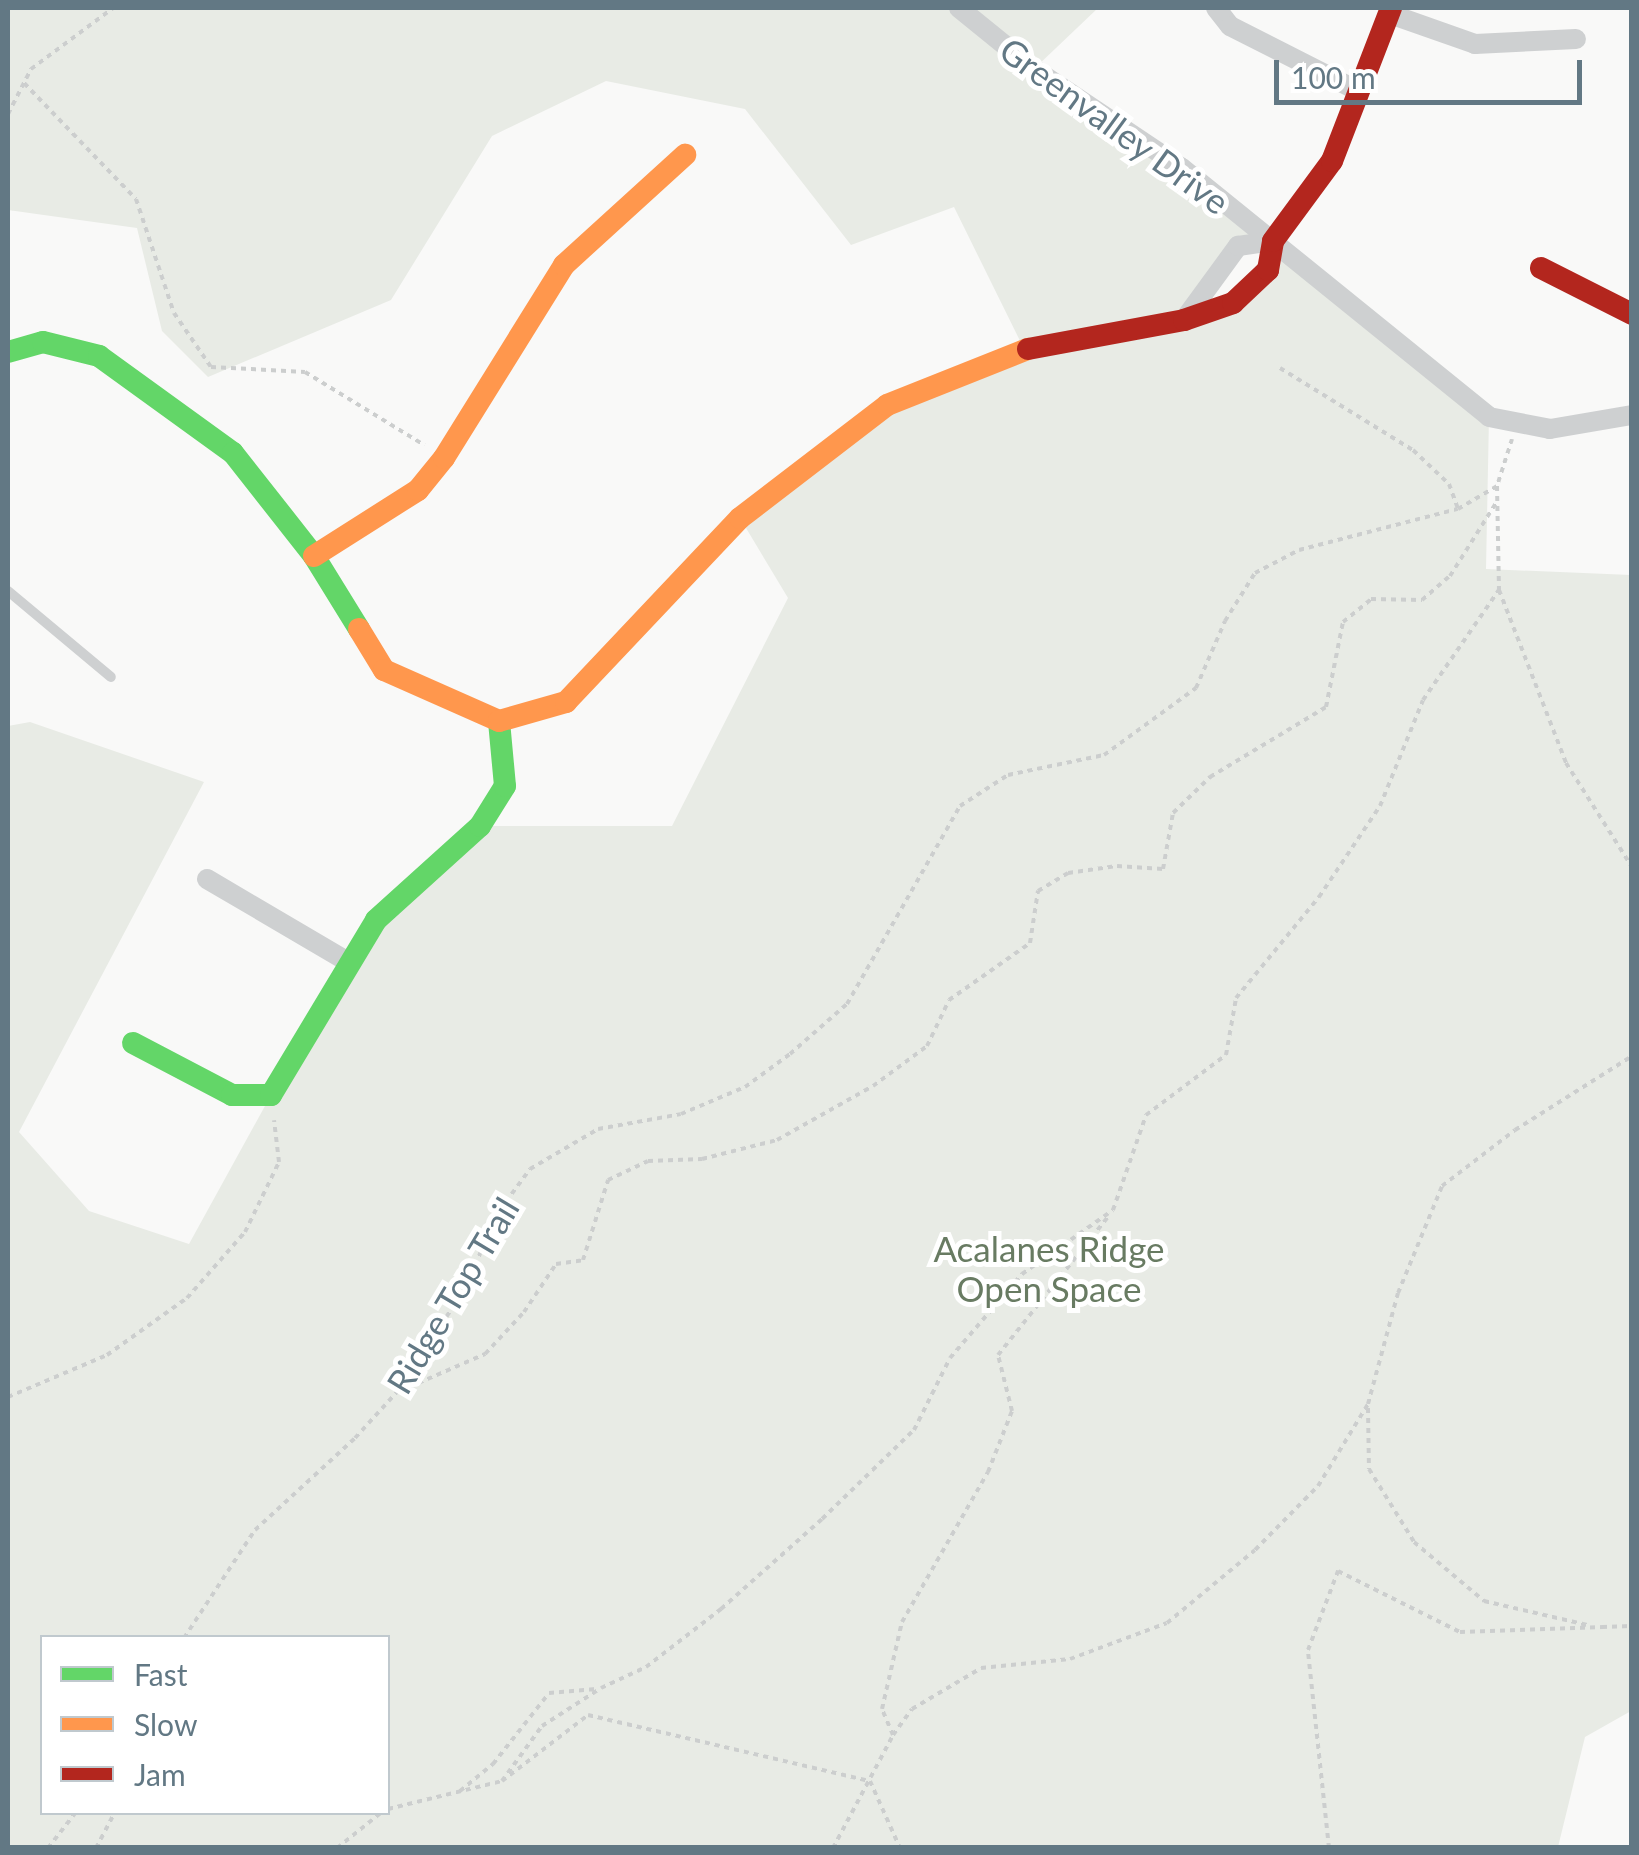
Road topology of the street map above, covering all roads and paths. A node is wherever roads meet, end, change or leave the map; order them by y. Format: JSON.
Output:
{"nodes":[{"id":1,"x":112,"y":8,"type":"edge"},
{"id":2,"x":959,"y":8,"type":"edge"},
{"id":3,"x":1216,"y":8,"type":"edge"},
{"id":4,"x":1390,"y":11,"type":"edge"},
{"id":5,"x":1576,"y":39,"type":"dead end"},
{"id":6,"x":24,"y":83,"type":"junction"},
{"id":7,"x":1358,"y":91,"type":"junction"},
{"id":8,"x":8,"y":114,"type":"edge"},
{"id":9,"x":685,"y":155,"type":"dead end"},
{"id":10,"x":1273,"y":241,"type":"junction"},
{"id":11,"x":1541,"y":268,"type":"dead end"},
{"id":12,"x":1632,"y":314,"type":"edge"},
{"id":13,"x":1184,"y":320,"type":"junction"},
{"id":14,"x":8,"y":352,"type":"edge"},
{"id":15,"x":1280,"y":368,"type":"dead end"},
{"id":16,"x":1632,"y":415,"type":"edge"},
{"id":17,"x":1516,"y":425,"type":"junction"},
{"id":18,"x":444,"y":458,"type":"junction"},
{"id":19,"x":1497,"y":486,"type":"junction"},
{"id":20,"x":1496,"y":503,"type":"junction"},
{"id":21,"x":1458,"y":510,"type":"junction"},
{"id":22,"x":314,"y":556,"type":"junction"},
{"id":23,"x":1499,"y":590,"type":"junction"},
{"id":24,"x":8,"y":592,"type":"edge"},
{"id":25,"x":111,"y":676,"type":"dead end"},
{"id":26,"x":499,"y":721,"type":"junction"},
{"id":27,"x":1632,"y":867,"type":"edge"},
{"id":28,"x":207,"y":879,"type":"dead end"},
{"id":29,"x":350,"y":963,"type":"junction"},
{"id":30,"x":132,"y":1043,"type":"dead end"},
{"id":31,"x":1632,"y":1056,"type":"edge"},
{"id":32,"x":271,"y":1095,"type":"junction"},
{"id":33,"x":1113,"y":1210,"type":"junction"},
{"id":34,"x":398,"y":1392,"type":"junction"},
{"id":35,"x":8,"y":1397,"type":"edge"},
{"id":36,"x":1368,"y":1404,"type":"junction"},
{"id":37,"x":1632,"y":1626,"type":"edge"},
{"id":38,"x":1604,"y":1627,"type":"junction"},
{"id":39,"x":186,"y":1635,"type":"edge"},
{"id":40,"x":600,"y":1688,"type":"junction"},
{"id":41,"x":893,"y":1735,"type":"junction"},
{"id":42,"x":502,"y":1781,"type":"junction"},
{"id":43,"x":870,"y":1781,"type":"junction"},
{"id":44,"x":459,"y":1792,"type":"junction"},
{"id":45,"x":390,"y":1810,"type":"edge"},
{"id":46,"x":74,"y":1815,"type":"edge"},
{"id":47,"x":113,"y":1815,"type":"edge"},
{"id":48,"x":380,"y":1815,"type":"edge"},
{"id":49,"x":48,"y":1848,"type":"edge"},
{"id":50,"x":96,"y":1848,"type":"edge"},
{"id":51,"x":336,"y":1848,"type":"edge"},
{"id":52,"x":833,"y":1848,"type":"edge"},
{"id":53,"x":900,"y":1848,"type":"edge"},
{"id":54,"x":1328,"y":1848,"type":"edge"}],
"edges":[{"from":1,"to":6,"type":"path"},
{"from":2,"to":10,"type":"street","name":"Greenvalley Drive"},
{"from":3,"to":7,"type":"street"},
{"from":4,"to":5,"type":"street"},
{"from":4,"to":7,"type":"street"},
{"from":6,"to":8,"type":"path"},
{"from":6,"to":18,"type":"path"},
{"from":7,"to":10,"type":"street"},
{"from":9,"to":18,"type":"street"},
{"from":10,"to":13,"type":"street"},
{"from":10,"to":13,"type":"street"},
{"from":10,"to":17,"type":"street","name":"Greenvalley Drive"},
{"from":11,"to":12,"type":"street"},
{"from":13,"to":26,"type":"street"},
{"from":14,"to":22,"type":"street"},
{"from":15,"to":21,"type":"path"},
{"from":16,"to":17,"type":"street"},
{"from":17,"to":19,"type":"path"},
{"from":18,"to":22,"type":"street"},
{"from":19,"to":20,"type":"path"},
{"from":19,"to":21,"type":"path","name":"Ridge Top Trail"},
{"from":20,"to":23,"type":"path"},
{"from":20,"to":34,"type":"path"},
{"from":21,"to":34,"type":"path","name":"Ridge Top Trail"},
{"from":22,"to":26,"type":"street"},
{"from":23,"to":27,"type":"path"},
{"from":23,"to":33,"type":"path"},
{"from":24,"to":25,"type":"lane"},
{"from":26,"to":29,"type":"street"},
{"from":28,"to":29,"type":"street"},
{"from":29,"to":32,"type":"street"},
{"from":30,"to":32,"type":"street"},
{"from":31,"to":36,"type":"path"},
{"from":32,"to":35,"type":"path"},
{"from":33,"to":40,"type":"path"},
{"from":33,"to":41,"type":"path"},
{"from":34,"to":39,"type":"path","name":"Ridge Top Trail"},
{"from":36,"to":38,"type":"path"},
{"from":36,"to":41,"type":"path"},
{"from":37,"to":38,"type":"path"},
{"from":38,"to":54,"type":"path"},
{"from":40,"to":42,"type":"path"},
{"from":40,"to":44,"type":"path"},
{"from":41,"to":43,"type":"path"},
{"from":42,"to":43,"type":"path"},
{"from":42,"to":44,"type":"path"},
{"from":43,"to":52,"type":"path"},
{"from":43,"to":53,"type":"path"},
{"from":44,"to":45,"type":"path"},
{"from":46,"to":49,"type":"path"},
{"from":47,"to":50,"type":"path"},
{"from":48,"to":51,"type":"path"}]}
